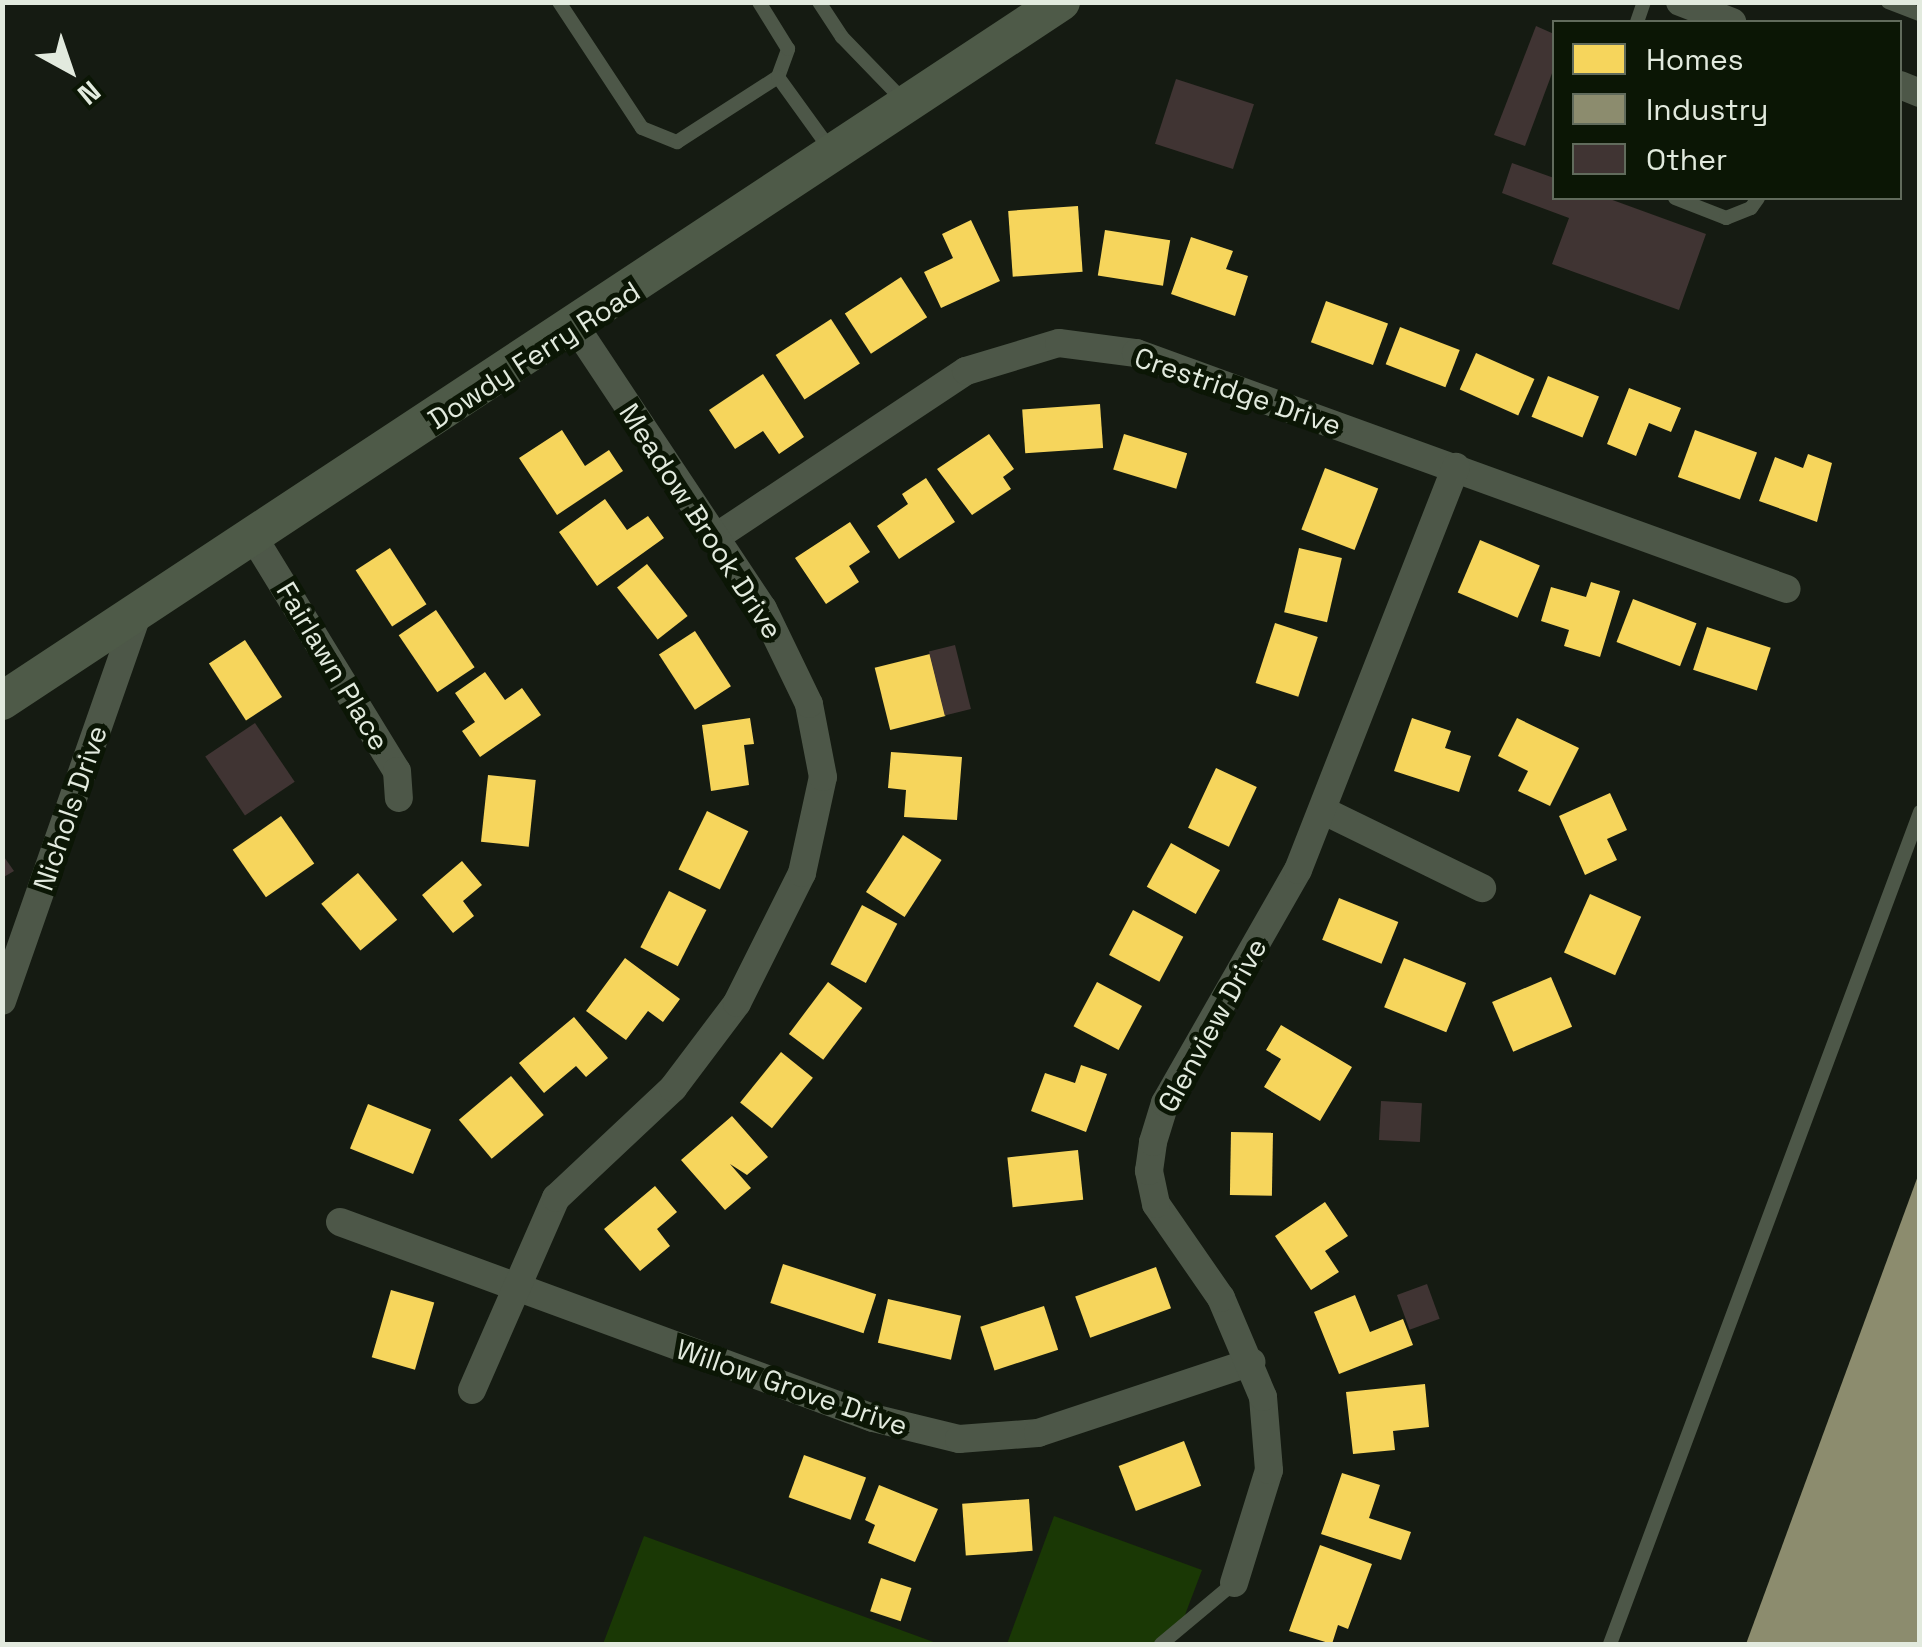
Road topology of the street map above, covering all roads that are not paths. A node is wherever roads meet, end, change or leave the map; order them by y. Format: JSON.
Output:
{"nodes":[{"id":1,"x":559,"y":2,"type":"edge"},
{"id":2,"x":759,"y":2,"type":"edge"},
{"id":3,"x":818,"y":2,"type":"edge"},
{"id":4,"x":1061,"y":2,"type":"edge"},
{"id":5,"x":1680,"y":2,"type":"edge"},
{"id":6,"x":1888,"y":2,"type":"edge"},
{"id":7,"x":1920,"y":14,"type":"edge"},
{"id":8,"x":1727,"y":20,"type":"edge"},
{"id":9,"x":778,"y":77,"type":"junction"},
{"id":10,"x":907,"y":104,"type":"junction"},
{"id":11,"x":834,"y":154,"type":"junction"},
{"id":12,"x":1680,"y":200,"type":"edge"},
{"id":13,"x":1757,"y":200,"type":"edge"},
{"id":14,"x":576,"y":328,"type":"junction"},
{"id":15,"x":1456,"y":467,"type":"junction"},
{"id":16,"x":716,"y":537,"type":"junction"},
{"id":17,"x":254,"y":538,"type":"junction"},
{"id":18,"x":1787,"y":590,"type":"dead end"},
{"id":19,"x":137,"y":615,"type":"junction"},
{"id":20,"x":2,"y":701,"type":"edge"},
{"id":21,"x":399,"y":798,"type":"dead end"},
{"id":22,"x":1324,"y":810,"type":"junction"},
{"id":23,"x":1920,"y":812,"type":"edge"},
{"id":24,"x":1482,"y":888,"type":"dead end"},
{"id":25,"x":2,"y":1001,"type":"edge"},
{"id":26,"x":340,"y":1222,"type":"dead end"},
{"id":27,"x":515,"y":1290,"type":"junction"},
{"id":28,"x":1252,"y":1362,"type":"junction"},
{"id":29,"x":472,"y":1390,"type":"dead end"},
{"id":30,"x":1234,"y":1583,"type":"joint"},
{"id":31,"x":1161,"y":1644,"type":"edge"},
{"id":32,"x":1610,"y":1644,"type":"edge"}],
"edges":[{"from":1,"to":9,"type":"lane"},
{"from":2,"to":9,"type":"lane"},
{"from":3,"to":10,"type":"lane"},
{"from":4,"to":10,"type":"street","name":"Dowdy Ferry Road"},
{"from":5,"to":8,"type":"street"},
{"from":6,"to":7,"type":"lane"},
{"from":9,"to":11,"type":"lane"},
{"from":10,"to":11,"type":"street","name":"Dowdy Ferry Road"},
{"from":11,"to":14,"type":"street","name":"Dowdy Ferry Road"},
{"from":12,"to":13,"type":"lane"},
{"from":14,"to":16,"type":"street","name":"Meadow Brook Drive"},
{"from":14,"to":17,"type":"street","name":"Dowdy Ferry Road"},
{"from":15,"to":16,"type":"street","name":"Crestridge Drive"},
{"from":15,"to":18,"type":"street","name":"Crestridge Drive"},
{"from":15,"to":22,"type":"street","name":"Glenview Drive"},
{"from":16,"to":27,"type":"street","name":"Meadow Brook Drive"},
{"from":17,"to":19,"type":"street","name":"Dowdy Ferry Road"},
{"from":17,"to":21,"type":"street","name":"Fairlawn Place"},
{"from":19,"to":20,"type":"street","name":"Dowdy Ferry Road"},
{"from":19,"to":25,"type":"street","name":"Nichols Drive"},
{"from":22,"to":24,"type":"street"},
{"from":22,"to":28,"type":"street","name":"Glenview Drive"},
{"from":23,"to":32,"type":"lane"},
{"from":26,"to":27,"type":"street","name":"Willow Grove Drive"},
{"from":27,"to":28,"type":"street","name":"Willow Grove Drive"},
{"from":27,"to":29,"type":"street","name":"Meadow Brook Drive"},
{"from":28,"to":30,"type":"street","name":"Glenview Drive"},
{"from":30,"to":31,"type":"lane"}]}
